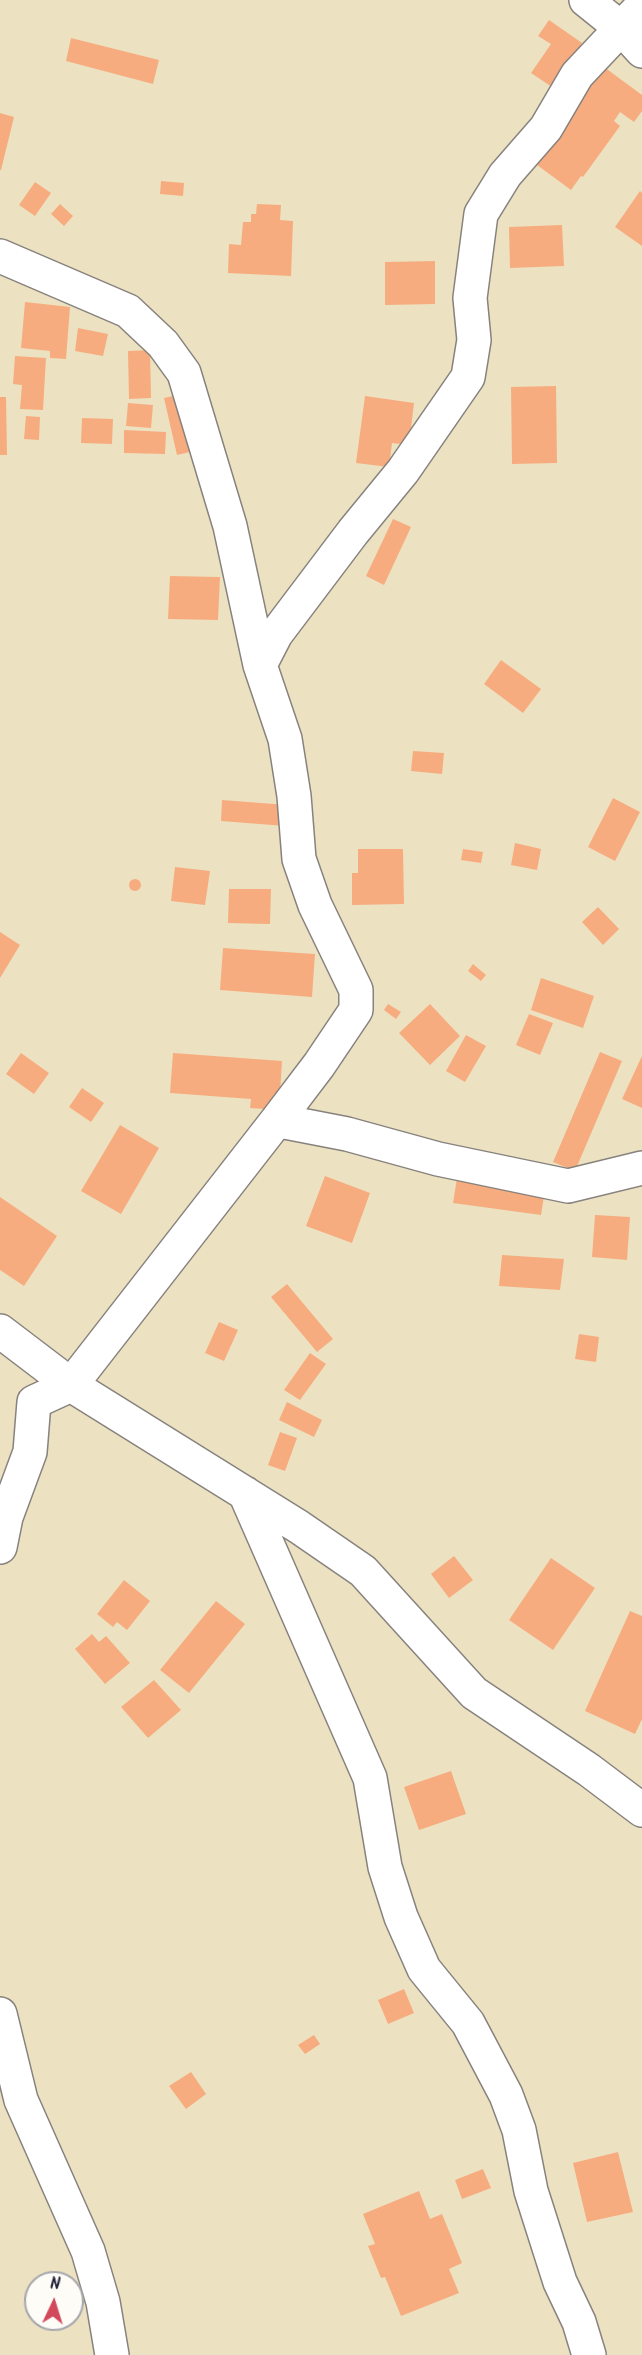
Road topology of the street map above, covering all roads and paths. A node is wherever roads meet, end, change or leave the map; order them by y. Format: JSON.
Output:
{"nodes":[{"id":1,"x":586,"y":0,"type":"edge"},
{"id":2,"x":635,"y":29,"type":"edge"},
{"id":3,"x":0,"y":256,"type":"edge"},
{"id":4,"x":260,"y":665,"type":"junction"},
{"id":5,"x":278,"y":1119,"type":"junction"},
{"id":6,"x":642,"y":1168,"type":"edge"},
{"id":7,"x":0,"y":1332,"type":"edge"},
{"id":8,"x":71,"y":1385,"type":"junction"},
{"id":9,"x":245,"y":1493,"type":"junction"},
{"id":10,"x":0,"y":1547,"type":"edge"},
{"id":11,"x":642,"y":1810,"type":"edge"},
{"id":12,"x":0,"y":2014,"type":"edge"},
{"id":13,"x":112,"y":2355,"type":"edge"},
{"id":14,"x":589,"y":2355,"type":"edge"}],
"edges":[{"from":1,"to":2,"type":"street"},
{"from":2,"to":4,"type":"street"},
{"from":3,"to":4,"type":"street"},
{"from":4,"to":5,"type":"street"},
{"from":5,"to":6,"type":"street"},
{"from":5,"to":8,"type":"street"},
{"from":7,"to":8,"type":"street"},
{"from":8,"to":9,"type":"street"},
{"from":8,"to":10,"type":"street"},
{"from":9,"to":11,"type":"street"},
{"from":9,"to":14,"type":"street"},
{"from":12,"to":13,"type":"street"}]}
